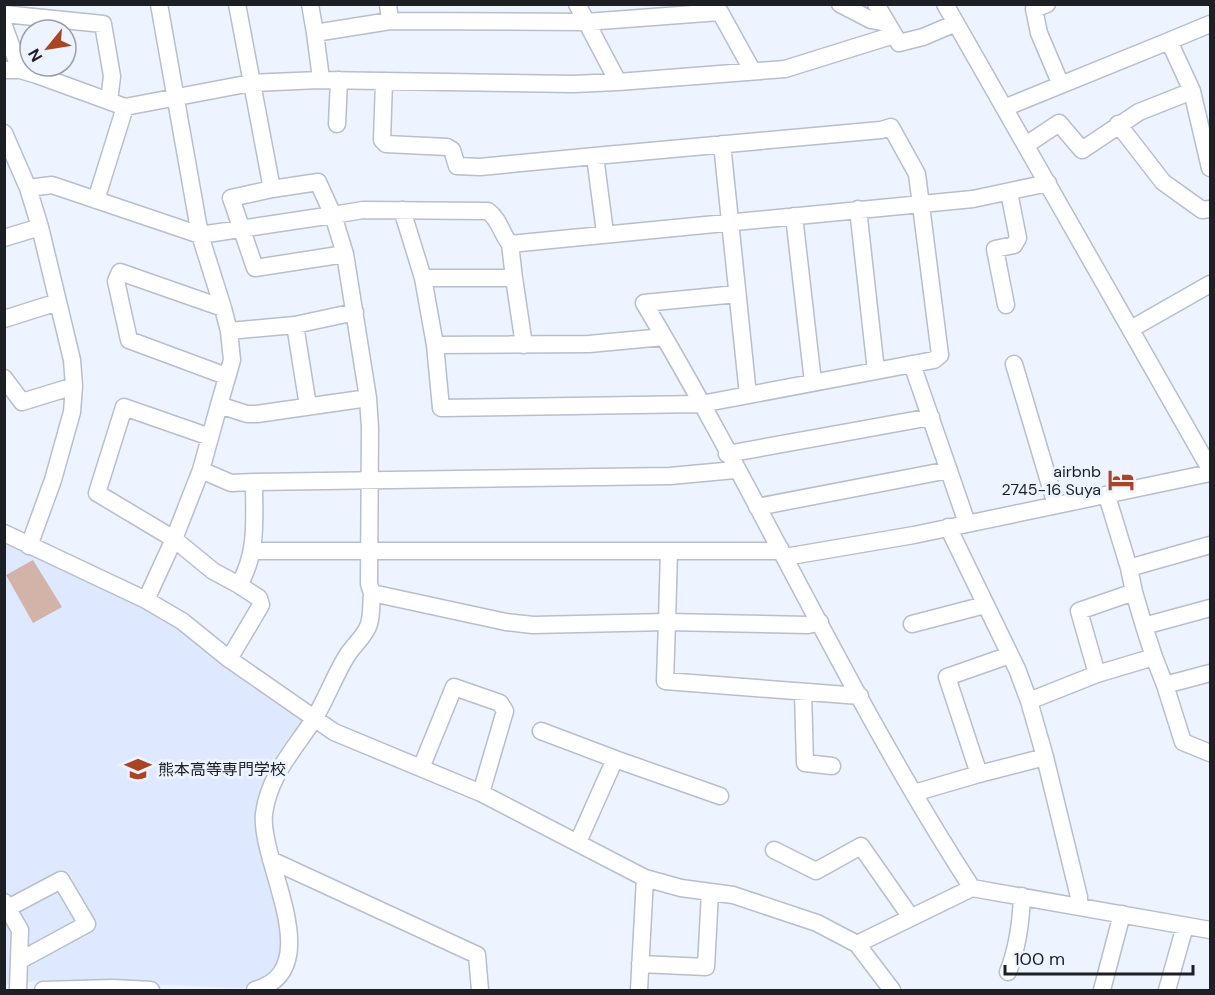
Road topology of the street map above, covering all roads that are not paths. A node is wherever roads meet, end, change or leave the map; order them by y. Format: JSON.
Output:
{"nodes":[{"id":1,"x":159,"y":4,"type":"edge"},
{"id":2,"x":237,"y":4,"type":"edge"},
{"id":3,"x":310,"y":4,"type":"edge"},
{"id":4,"x":577,"y":4,"type":"edge"},
{"id":5,"x":840,"y":4,"type":"edge"},
{"id":6,"x":876,"y":4,"type":"edge"},
{"id":7,"x":945,"y":4,"type":"edge"},
{"id":8,"x":1047,"y":4,"type":"edge"},
{"id":9,"x":389,"y":13,"type":"edge"},
{"id":10,"x":4,"y":14,"type":"edge"},
{"id":11,"x":586,"y":22,"type":"junction"},
{"id":12,"x":956,"y":23,"type":"junction"},
{"id":13,"x":1210,"y":24,"type":"edge"},
{"id":14,"x":4,"y":26,"type":"edge"},
{"id":15,"x":890,"y":29,"type":"junction"},
{"id":16,"x":315,"y":33,"type":"junction"},
{"id":17,"x":1169,"y":40,"type":"junction"},
{"id":18,"x":12,"y":70,"type":"edge"},
{"id":19,"x":752,"y":70,"type":"junction"},
{"id":20,"x":319,"y":80,"type":"junction"},
{"id":21,"x":339,"y":80,"type":"junction"},
{"id":22,"x":384,"y":81,"type":"junction"},
{"id":23,"x":618,"y":82,"type":"junction"},
{"id":24,"x":251,"y":83,"type":"junction"},
{"id":25,"x":1062,"y":86,"type":"junction"},
{"id":26,"x":1192,"y":91,"type":"junction"},
{"id":27,"x":175,"y":97,"type":"junction"},
{"id":28,"x":109,"y":101,"type":"junction"},
{"id":29,"x":125,"y":107,"type":"junction"},
{"id":30,"x":1004,"y":108,"type":"junction"},
{"id":31,"x":337,"y":124,"type":"dead end"},
{"id":32,"x":1118,"y":124,"type":"junction"},
{"id":33,"x":6,"y":142,"type":"edge"},
{"id":34,"x":722,"y":144,"type":"junction"},
{"id":35,"x":1026,"y":145,"type":"junction"},
{"id":36,"x":595,"y":156,"type":"junction"},
{"id":37,"x":1210,"y":168,"type":"edge"},
{"id":38,"x":1048,"y":183,"type":"junction"},
{"id":39,"x":28,"y":188,"type":"junction"},
{"id":40,"x":272,"y":189,"type":"junction"},
{"id":41,"x":1009,"y":192,"type":"junction"},
{"id":42,"x":96,"y":200,"type":"junction"},
{"id":43,"x":923,"y":204,"type":"junction"},
{"id":44,"x":858,"y":209,"type":"junction"},
{"id":45,"x":1210,"y":209,"type":"edge"},
{"id":46,"x":402,"y":210,"type":"junction"},
{"id":47,"x":333,"y":215,"type":"junction"},
{"id":48,"x":794,"y":216,"type":"junction"},
{"id":49,"x":729,"y":222,"type":"junction"},
{"id":50,"x":40,"y":227,"type":"junction"},
{"id":51,"x":240,"y":231,"type":"junction"},
{"id":52,"x":605,"y":234,"type":"junction"},
{"id":53,"x":200,"y":235,"type":"junction"},
{"id":54,"x":4,"y":238,"type":"edge"},
{"id":55,"x":510,"y":244,"type":"junction"},
{"id":56,"x":345,"y":254,"type":"junction"},
{"id":57,"x":423,"y":278,"type":"junction"},
{"id":58,"x":514,"y":278,"type":"junction"},
{"id":59,"x":1210,"y":284,"type":"edge"},
{"id":60,"x":737,"y":294,"type":"junction"},
{"id":61,"x":58,"y":302,"type":"junction"},
{"id":62,"x":1006,"y":305,"type":"dead end"},
{"id":63,"x":222,"y":308,"type":"junction"},
{"id":64,"x":355,"y":312,"type":"junction"},
{"id":65,"x":4,"y":319,"type":"edge"},
{"id":66,"x":295,"y":324,"type":"junction"},
{"id":67,"x":1131,"y":329,"type":"junction"},
{"id":68,"x":229,"y":332,"type":"junction"},
{"id":69,"x":664,"y":337,"type":"junction"},
{"id":70,"x":435,"y":345,"type":"junction"},
{"id":71,"x":524,"y":345,"type":"junction"},
{"id":72,"x":912,"y":364,"type":"junction"},
{"id":73,"x":1014,"y":364,"type":"dead end"},
{"id":74,"x":876,"y":371,"type":"junction"},
{"id":75,"x":226,"y":376,"type":"junction"},
{"id":76,"x":4,"y":378,"type":"edge"},
{"id":77,"x":813,"y":382,"type":"junction"},
{"id":78,"x":74,"y":386,"type":"junction"},
{"id":79,"x":748,"y":395,"type":"junction"},
{"id":80,"x":368,"y":398,"type":"junction"},
{"id":81,"x":701,"y":404,"type":"junction"},
{"id":82,"x":219,"y":405,"type":"junction"},
{"id":83,"x":308,"y":406,"type":"junction"},
{"id":84,"x":931,"y":417,"type":"junction"},
{"id":85,"x":210,"y":437,"type":"junction"},
{"id":86,"x":727,"y":454,"type":"junction"},
{"id":87,"x":735,"y":470,"type":"junction"},
{"id":88,"x":949,"y":470,"type":"junction"},
{"id":89,"x":201,"y":471,"type":"junction"},
{"id":90,"x":1210,"y":471,"type":"edge"},
{"id":91,"x":254,"y":482,"type":"junction"},
{"id":92,"x":368,"y":482,"type":"junction"},
{"id":93,"x":1107,"y":496,"type":"junction"},
{"id":94,"x":1056,"y":505,"type":"junction"},
{"id":95,"x":757,"y":507,"type":"junction"},
{"id":96,"x":967,"y":523,"type":"junction"},
{"id":97,"x":948,"y":527,"type":"junction"},
{"id":98,"x":4,"y":533,"type":"edge"},
{"id":99,"x":174,"y":539,"type":"junction"},
{"id":100,"x":1210,"y":545,"type":"edge"},
{"id":101,"x":29,"y":546,"type":"junction"},
{"id":102,"x":253,"y":551,"type":"junction"},
{"id":103,"x":669,"y":551,"type":"junction"},
{"id":104,"x":369,"y":553,"type":"junction"},
{"id":105,"x":782,"y":553,"type":"junction"},
{"id":106,"x":1129,"y":568,"type":"junction"},
{"id":107,"x":239,"y":585,"type":"junction"},
{"id":108,"x":1134,"y":592,"type":"junction"},
{"id":109,"x":372,"y":593,"type":"junction"},
{"id":110,"x":146,"y":600,"type":"junction"},
{"id":111,"x":985,"y":605,"type":"junction"},
{"id":112,"x":1210,"y":608,"type":"edge"},
{"id":113,"x":667,"y":622,"type":"junction"},
{"id":114,"x":820,"y":622,"type":"junction"},
{"id":115,"x":912,"y":624,"type":"dead end"},
{"id":116,"x":1144,"y":626,"type":"junction"},
{"id":117,"x":1010,"y":655,"type":"junction"},
{"id":118,"x":1154,"y":657,"type":"junction"},
{"id":119,"x":229,"y":659,"type":"junction"},
{"id":120,"x":1210,"y":673,"type":"edge"},
{"id":121,"x":1097,"y":674,"type":"junction"},
{"id":122,"x":1165,"y":685,"type":"junction"},
{"id":123,"x":803,"y":693,"type":"junction"},
{"id":124,"x":860,"y":696,"type":"junction"},
{"id":125,"x":1029,"y":701,"type":"junction"},
{"id":126,"x":315,"y":718,"type":"junction"},
{"id":127,"x":541,"y":730,"type":"dead end"},
{"id":128,"x":1210,"y":753,"type":"edge"},
{"id":129,"x":1045,"y":757,"type":"junction"},
{"id":130,"x":615,"y":759,"type":"junction"},
{"id":131,"x":832,"y":766,"type":"dead end"},
{"id":132,"x":421,"y":768,"type":"junction"},
{"id":133,"x":979,"y":774,"type":"junction"},
{"id":134,"x":481,"y":793,"type":"junction"},
{"id":135,"x":914,"y":793,"type":"junction"},
{"id":136,"x":720,"y":796,"type":"dead end"},
{"id":137,"x":578,"y":842,"type":"junction"},
{"id":138,"x":774,"y":850,"type":"dead end"},
{"id":139,"x":271,"y":860,"type":"junction"},
{"id":140,"x":645,"y":878,"type":"junction"},
{"id":141,"x":972,"y":888,"type":"junction"},
{"id":142,"x":710,"y":892,"type":"junction"},
{"id":143,"x":1022,"y":896,"type":"junction"},
{"id":144,"x":6,"y":905,"type":"edge"},
{"id":145,"x":1078,"y":906,"type":"junction"},
{"id":146,"x":1122,"y":914,"type":"junction"},
{"id":147,"x":910,"y":916,"type":"junction"},
{"id":148,"x":1185,"y":926,"type":"junction"},
{"id":149,"x":1210,"y":930,"type":"edge"},
{"id":150,"x":857,"y":944,"type":"junction"},
{"id":151,"x":14,"y":957,"type":"edge"},
{"id":152,"x":640,"y":964,"type":"junction"},
{"id":153,"x":1008,"y":972,"type":"dead end"},
{"id":154,"x":113,"y":989,"type":"edge"},
{"id":155,"x":18,"y":990,"type":"edge"},
{"id":156,"x":43,"y":990,"type":"edge"},
{"id":157,"x":151,"y":990,"type":"edge"},
{"id":158,"x":255,"y":990,"type":"edge"},
{"id":159,"x":480,"y":990,"type":"edge"},
{"id":160,"x":639,"y":990,"type":"edge"},
{"id":161,"x":892,"y":990,"type":"edge"},
{"id":162,"x":1102,"y":990,"type":"edge"},
{"id":163,"x":1167,"y":990,"type":"edge"}],
"edges":[{"from":1,"to":27,"type":"street"},
{"from":2,"to":24,"type":"street"},
{"from":3,"to":16,"type":"street"},
{"from":4,"to":11,"type":"street"},
{"from":5,"to":15,"type":"street"},
{"from":6,"to":15,"type":"street"},
{"from":7,"to":12,"type":"street"},
{"from":8,"to":25,"type":"street"},
{"from":9,"to":11,"type":"street"},
{"from":9,"to":16,"type":"street"},
{"from":10,"to":28,"type":"street"},
{"from":11,"to":19,"type":"street"},
{"from":11,"to":23,"type":"street"},
{"from":12,"to":15,"type":"street"},
{"from":12,"to":30,"type":"street"},
{"from":13,"to":17,"type":"street"},
{"from":14,"to":18,"type":"street"},
{"from":15,"to":19,"type":"street"},
{"from":16,"to":20,"type":"street"},
{"from":17,"to":25,"type":"street"},
{"from":17,"to":26,"type":"street"},
{"from":18,"to":28,"type":"street"},
{"from":19,"to":23,"type":"street"},
{"from":20,"to":21,"type":"street"},
{"from":20,"to":24,"type":"street"},
{"from":21,"to":22,"type":"street"},
{"from":21,"to":31,"type":"street"},
{"from":22,"to":23,"type":"street"},
{"from":22,"to":36,"type":"street"},
{"from":24,"to":27,"type":"street"},
{"from":24,"to":40,"type":"street"},
{"from":25,"to":30,"type":"street"},
{"from":26,"to":32,"type":"street"},
{"from":26,"to":37,"type":"street"},
{"from":27,"to":29,"type":"street"},
{"from":27,"to":53,"type":"street"},
{"from":28,"to":29,"type":"street"},
{"from":29,"to":42,"type":"street"},
{"from":30,"to":35,"type":"street"},
{"from":32,"to":35,"type":"street"},
{"from":32,"to":45,"type":"street"},
{"from":33,"to":39,"type":"street"},
{"from":34,"to":36,"type":"street"},
{"from":34,"to":43,"type":"street"},
{"from":34,"to":49,"type":"street"},
{"from":35,"to":38,"type":"street"},
{"from":36,"to":52,"type":"street"},
{"from":38,"to":41,"type":"street"},
{"from":38,"to":67,"type":"street"},
{"from":39,"to":42,"type":"street"},
{"from":39,"to":50,"type":"street"},
{"from":40,"to":47,"type":"street"},
{"from":40,"to":51,"type":"street"},
{"from":41,"to":43,"type":"street"},
{"from":41,"to":62,"type":"street"},
{"from":42,"to":53,"type":"street"},
{"from":43,"to":44,"type":"street"},
{"from":43,"to":72,"type":"street"},
{"from":44,"to":48,"type":"street"},
{"from":44,"to":74,"type":"street"},
{"from":46,"to":47,"type":"street"},
{"from":46,"to":55,"type":"street"},
{"from":46,"to":57,"type":"street"},
{"from":47,"to":51,"type":"street"},
{"from":47,"to":56,"type":"street"},
{"from":48,"to":49,"type":"street"},
{"from":48,"to":77,"type":"street"},
{"from":49,"to":52,"type":"street"},
{"from":49,"to":60,"type":"street"},
{"from":50,"to":54,"type":"street"},
{"from":50,"to":61,"type":"street"},
{"from":51,"to":53,"type":"street"},
{"from":51,"to":56,"type":"street"},
{"from":52,"to":55,"type":"street"},
{"from":53,"to":63,"type":"street"},
{"from":55,"to":58,"type":"street"},
{"from":56,"to":64,"type":"street"},
{"from":57,"to":58,"type":"street"},
{"from":57,"to":70,"type":"street"},
{"from":58,"to":71,"type":"street"},
{"from":59,"to":67,"type":"street"},
{"from":60,"to":69,"type":"street"},
{"from":60,"to":79,"type":"street"},
{"from":61,"to":65,"type":"street"},
{"from":61,"to":78,"type":"street"},
{"from":63,"to":68,"type":"street"},
{"from":63,"to":75,"type":"street"},
{"from":64,"to":66,"type":"street"},
{"from":64,"to":80,"type":"street"},
{"from":66,"to":68,"type":"street"},
{"from":66,"to":83,"type":"street"},
{"from":67,"to":90,"type":"street"},
{"from":68,"to":75,"type":"street"},
{"from":69,"to":71,"type":"street"},
{"from":69,"to":81,"type":"street"},
{"from":70,"to":71,"type":"street"},
{"from":70,"to":81,"type":"street"},
{"from":72,"to":74,"type":"street"},
{"from":72,"to":84,"type":"street"},
{"from":73,"to":94,"type":"street"},
{"from":74,"to":77,"type":"street"},
{"from":75,"to":82,"type":"street"},
{"from":76,"to":78,"type":"street"},
{"from":77,"to":79,"type":"street"},
{"from":78,"to":101,"type":"street"},
{"from":79,"to":81,"type":"street"},
{"from":80,"to":83,"type":"street"},
{"from":80,"to":92,"type":"street"},
{"from":81,"to":86,"type":"street"},
{"from":82,"to":83,"type":"street"},
{"from":82,"to":85,"type":"street"},
{"from":84,"to":86,"type":"street"},
{"from":84,"to":88,"type":"street"},
{"from":85,"to":89,"type":"street"},
{"from":85,"to":99,"type":"street"},
{"from":86,"to":87,"type":"street"},
{"from":87,"to":92,"type":"street"},
{"from":87,"to":95,"type":"street"},
{"from":88,"to":95,"type":"street"},
{"from":88,"to":96,"type":"street"},
{"from":89,"to":91,"type":"street"},
{"from":89,"to":99,"type":"street"},
{"from":90,"to":93,"type":"street"},
{"from":91,"to":92,"type":"street"},
{"from":91,"to":102,"type":"street"},
{"from":92,"to":104,"type":"street"},
{"from":93,"to":94,"type":"street"},
{"from":93,"to":106,"type":"street"},
{"from":94,"to":96,"type":"street"},
{"from":95,"to":105,"type":"street"},
{"from":96,"to":97,"type":"street"},
{"from":97,"to":105,"type":"street"},
{"from":97,"to":111,"type":"street"},
{"from":98,"to":101,"type":"street"},
{"from":99,"to":107,"type":"street"},
{"from":99,"to":110,"type":"street"},
{"from":100,"to":106,"type":"street"},
{"from":101,"to":110,"type":"street"},
{"from":102,"to":104,"type":"street"},
{"from":102,"to":107,"type":"street"},
{"from":103,"to":104,"type":"street"},
{"from":103,"to":105,"type":"street"},
{"from":103,"to":113,"type":"street"},
{"from":104,"to":109,"type":"street"},
{"from":105,"to":114,"type":"street"},
{"from":106,"to":108,"type":"street"},
{"from":107,"to":119,"type":"street"},
{"from":108,"to":116,"type":"street"},
{"from":108,"to":121,"type":"street"},
{"from":109,"to":113,"type":"street"},
{"from":109,"to":126,"type":"street"},
{"from":110,"to":119,"type":"street"},
{"from":111,"to":115,"type":"street"},
{"from":111,"to":117,"type":"street"},
{"from":112,"to":116,"type":"street"},
{"from":113,"to":114,"type":"street"},
{"from":113,"to":123,"type":"street"},
{"from":114,"to":124,"type":"street"},
{"from":116,"to":118,"type":"street"},
{"from":117,"to":125,"type":"street"},
{"from":117,"to":133,"type":"street"},
{"from":118,"to":121,"type":"street"},
{"from":118,"to":122,"type":"street"},
{"from":119,"to":126,"type":"street"},
{"from":120,"to":122,"type":"street"},
{"from":121,"to":125,"type":"street"},
{"from":122,"to":128,"type":"street"},
{"from":123,"to":124,"type":"street"},
{"from":123,"to":131,"type":"street"},
{"from":124,"to":135,"type":"street"},
{"from":125,"to":129,"type":"street"},
{"from":126,"to":132,"type":"street"},
{"from":126,"to":139,"type":"street"},
{"from":127,"to":130,"type":"street"},
{"from":129,"to":133,"type":"street"},
{"from":129,"to":145,"type":"street"},
{"from":130,"to":136,"type":"street"},
{"from":130,"to":137,"type":"street"},
{"from":132,"to":134,"type":"street"},
{"from":132,"to":134,"type":"street"},
{"from":133,"to":135,"type":"street"},
{"from":134,"to":137,"type":"street"},
{"from":135,"to":141,"type":"street"},
{"from":137,"to":140,"type":"street"},
{"from":138,"to":147,"type":"street"},
{"from":139,"to":158,"type":"street"},
{"from":139,"to":159,"type":"street"},
{"from":140,"to":142,"type":"street"},
{"from":140,"to":152,"type":"street"},
{"from":141,"to":143,"type":"street"},
{"from":141,"to":147,"type":"street"},
{"from":142,"to":150,"type":"street"},
{"from":142,"to":152,"type":"street"},
{"from":143,"to":145,"type":"street"},
{"from":143,"to":153,"type":"street"},
{"from":144,"to":151,"type":"street"},
{"from":144,"to":151,"type":"street"},
{"from":145,"to":146,"type":"street"},
{"from":146,"to":148,"type":"street"},
{"from":146,"to":162,"type":"street"},
{"from":147,"to":150,"type":"street"},
{"from":148,"to":149,"type":"street"},
{"from":148,"to":163,"type":"street"},
{"from":150,"to":161,"type":"street"},
{"from":151,"to":155,"type":"street"},
{"from":152,"to":160,"type":"street"},
{"from":154,"to":156,"type":"street"},
{"from":154,"to":157,"type":"street"}]}
